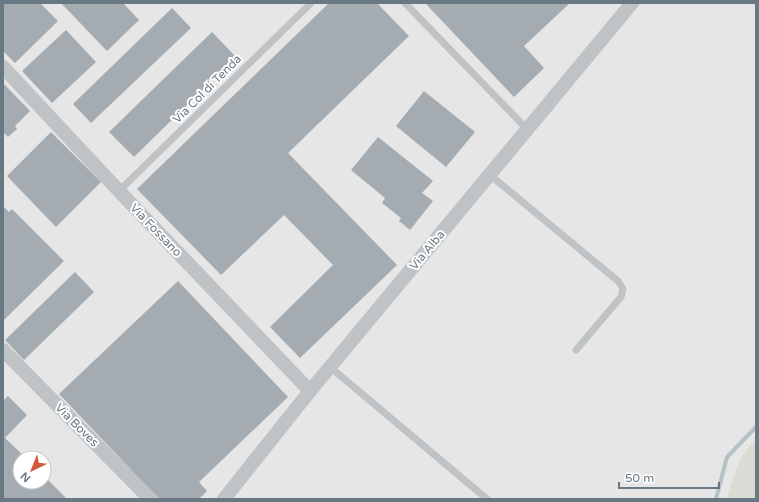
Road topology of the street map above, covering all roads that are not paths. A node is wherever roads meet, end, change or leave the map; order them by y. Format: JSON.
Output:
{"nodes":[{"id":1,"x":311,"y":3,"type":"edge"},
{"id":2,"x":405,"y":3,"type":"edge"},
{"id":3,"x":632,"y":3,"type":"edge"},
{"id":4,"x":3,"y":67,"type":"edge"},
{"id":5,"x":527,"y":129,"type":"junction"},
{"id":6,"x":490,"y":175,"type":"junction"},
{"id":7,"x":119,"y":191,"type":"junction"},
{"id":8,"x":3,"y":350,"type":"edge"},
{"id":9,"x":576,"y":350,"type":"dead end"},
{"id":10,"x":330,"y":367,"type":"junction"},
{"id":11,"x":310,"y":391,"type":"junction"},
{"id":12,"x":150,"y":499,"type":"edge"},
{"id":13,"x":224,"y":499,"type":"edge"},
{"id":14,"x":487,"y":499,"type":"edge"}],
"edges":[{"from":1,"to":7,"type":"lane","name":"Via Col di Tenda"},
{"from":2,"to":5,"type":"lane"},
{"from":3,"to":5,"type":"street","name":"Via Alba"},
{"from":4,"to":7,"type":"street","name":"Via Fossano"},
{"from":5,"to":6,"type":"street","name":"Via Alba"},
{"from":6,"to":9,"type":"lane"},
{"from":6,"to":10,"type":"street","name":"Via Alba"},
{"from":7,"to":11,"type":"street","name":"Via Fossano"},
{"from":8,"to":12,"type":"street","name":"Via Boves"},
{"from":10,"to":11,"type":"street","name":"Via Alba"},
{"from":10,"to":14,"type":"lane"},
{"from":11,"to":13,"type":"street","name":"Via Alba"}]}
